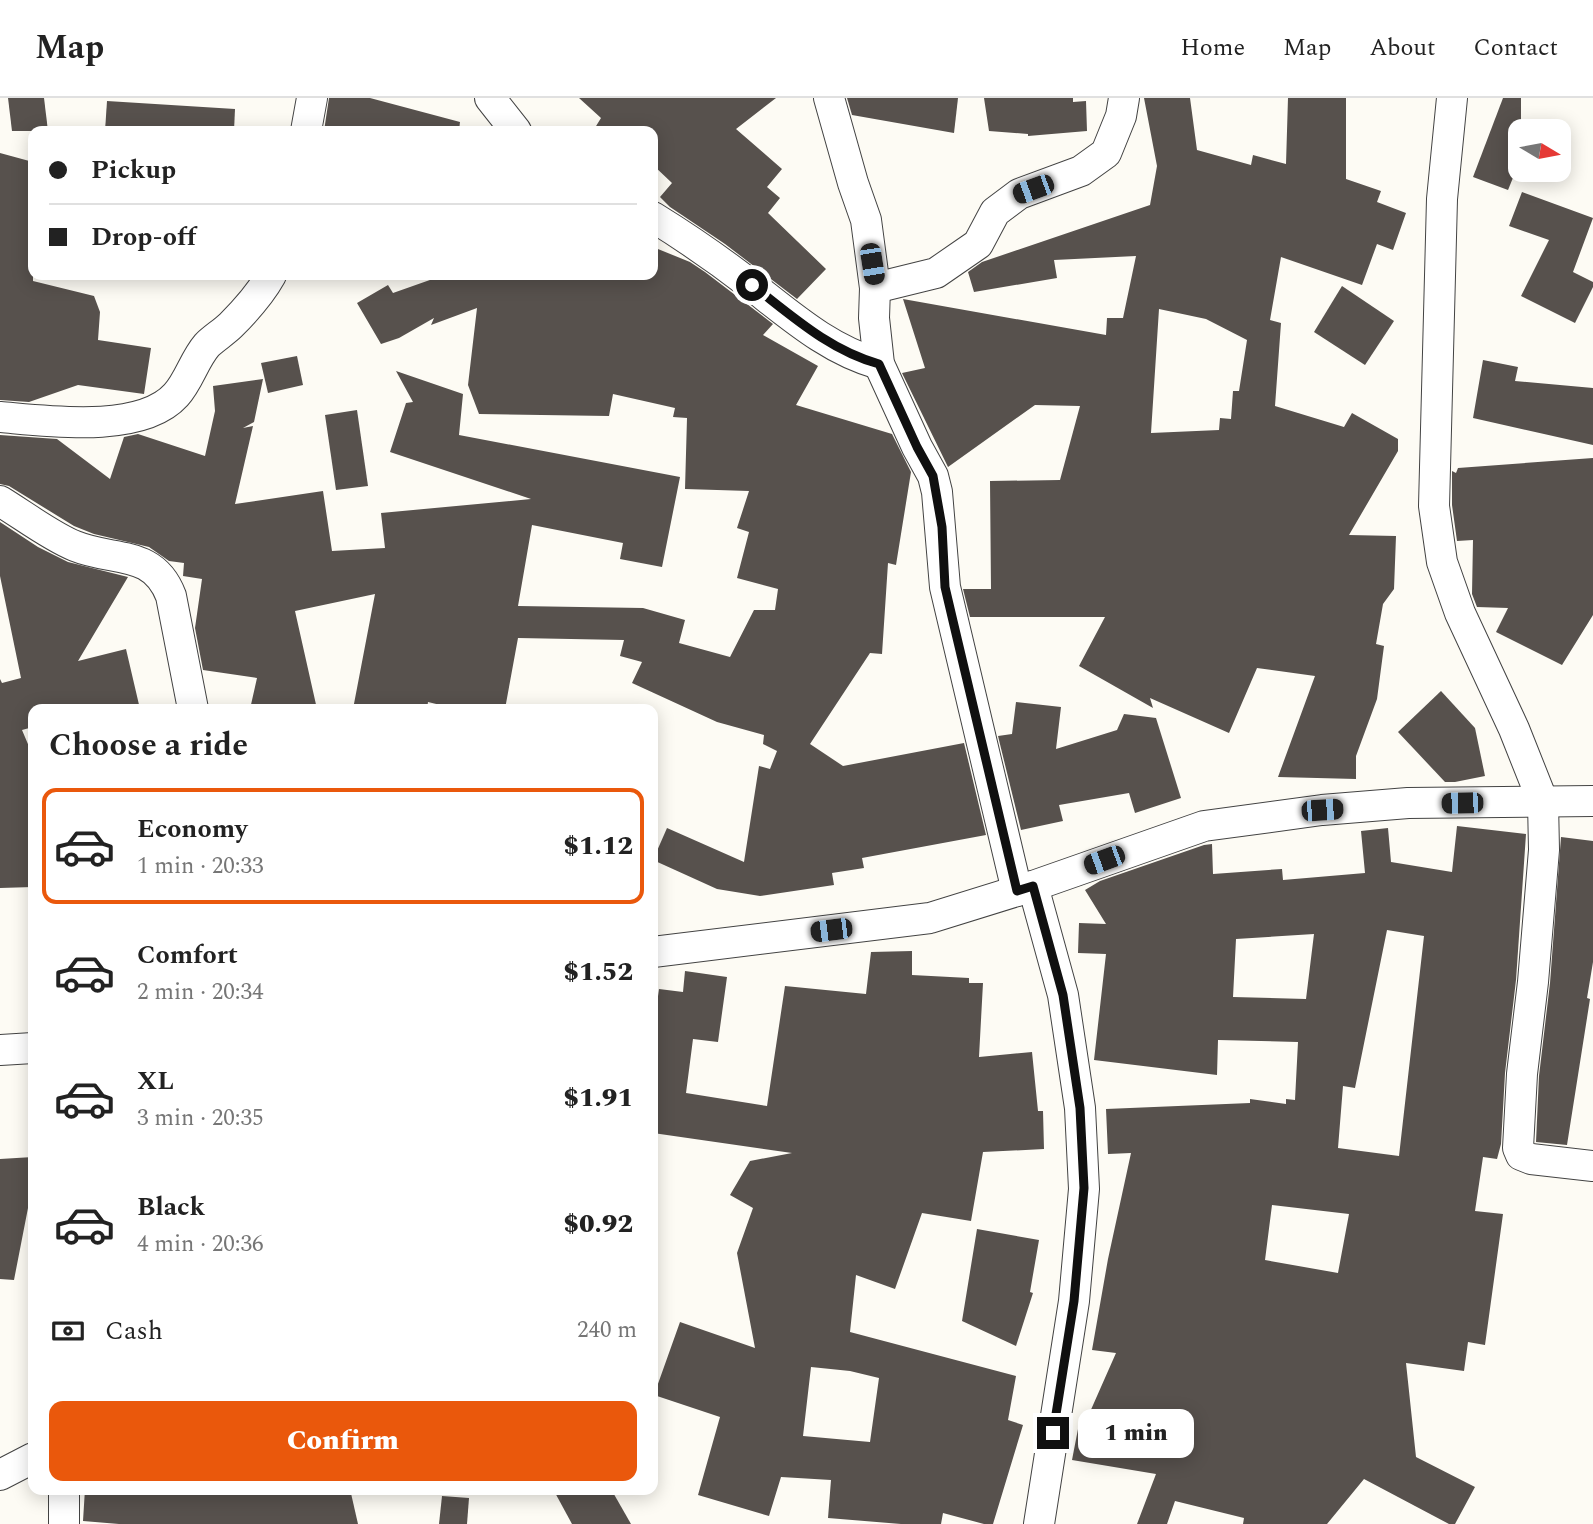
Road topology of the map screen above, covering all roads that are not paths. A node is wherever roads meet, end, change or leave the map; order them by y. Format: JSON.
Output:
{"nodes":[{"id":1,"x":312,"y":98,"type":"edge"},
{"id":2,"x":491,"y":98,"type":"edge"},
{"id":3,"x":829,"y":98,"type":"edge"},
{"id":4,"x":1124,"y":98,"type":"edge"},
{"id":5,"x":1452,"y":98,"type":"edge"},
{"id":6,"x":307,"y":126,"type":"edge"},
{"id":7,"x":512,"y":126,"type":"edge"},
{"id":8,"x":658,"y":220,"type":"edge"},
{"id":9,"x":268,"y":280,"type":"edge"},
{"id":10,"x":876,"y":288,"type":"junction"},
{"id":11,"x":879,"y":364,"type":"junction"},
{"id":12,"x":0,"y":417,"type":"edge"},
{"id":13,"x":0,"y":501,"type":"edge"},
{"id":14,"x":192,"y":704,"type":"edge"},
{"id":15,"x":1593,"y":801,"type":"edge"},
{"id":16,"x":1543,"y":802,"type":"junction"},
{"id":17,"x":1025,"y":888,"type":"junction"},
{"id":18,"x":658,"y":951,"type":"edge"},
{"id":19,"x":28,"y":1048,"type":"edge"},
{"id":20,"x":0,"y":1049,"type":"edge"},
{"id":21,"x":1593,"y":1166,"type":"edge"},
{"id":22,"x":28,"y":1461,"type":"edge"},
{"id":23,"x":0,"y":1475,"type":"edge"},
{"id":24,"x":64,"y":1495,"type":"edge"},
{"id":25,"x":64,"y":1524,"type":"edge"},
{"id":26,"x":1039,"y":1524,"type":"edge"}],
"edges":[{"from":1,"to":6,"type":"street"},
{"from":2,"to":7,"type":"street"},
{"from":3,"to":10,"type":"street"},
{"from":4,"to":10,"type":"street"},
{"from":5,"to":16,"type":"street"},
{"from":8,"to":11,"type":"street"},
{"from":9,"to":12,"type":"street"},
{"from":10,"to":11,"type":"street"},
{"from":11,"to":17,"type":"street"},
{"from":13,"to":14,"type":"street"},
{"from":15,"to":16,"type":"street"},
{"from":16,"to":17,"type":"street"},
{"from":16,"to":21,"type":"street"},
{"from":17,"to":18,"type":"street"},
{"from":17,"to":26,"type":"street"},
{"from":19,"to":20,"type":"street"},
{"from":22,"to":23,"type":"street"},
{"from":24,"to":25,"type":"street"}]}
